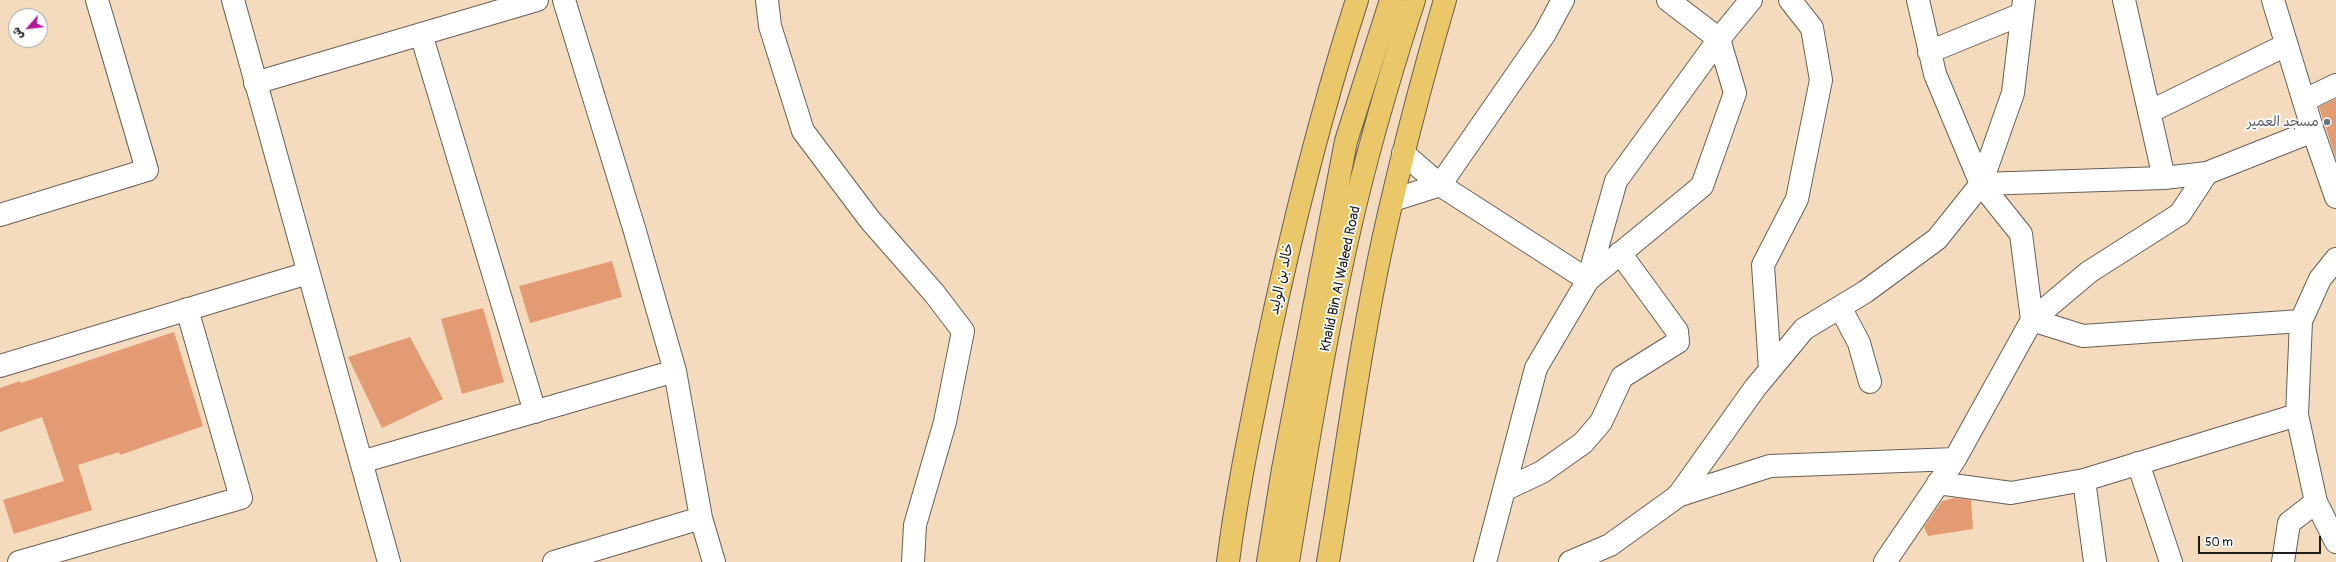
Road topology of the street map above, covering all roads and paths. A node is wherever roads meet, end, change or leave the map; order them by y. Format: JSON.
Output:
{"nodes":[{"id":1,"x":97,"y":0,"type":"edge"},
{"id":2,"x":232,"y":0,"type":"edge"},
{"id":3,"x":537,"y":0,"type":"edge"},
{"id":4,"x":564,"y":0,"type":"edge"},
{"id":5,"x":767,"y":0,"type":"edge"},
{"id":6,"x":1357,"y":0,"type":"edge"},
{"id":7,"x":1391,"y":0,"type":"edge"},
{"id":8,"x":1414,"y":0,"type":"edge"},
{"id":9,"x":1445,"y":0,"type":"edge"},
{"id":10,"x":1563,"y":0,"type":"edge"},
{"id":11,"x":1668,"y":0,"type":"edge"},
{"id":12,"x":1751,"y":0,"type":"edge"},
{"id":13,"x":1790,"y":0,"type":"edge"},
{"id":14,"x":1918,"y":0,"type":"edge"},
{"id":15,"x":2124,"y":0,"type":"edge"},
{"id":16,"x":2273,"y":0,"type":"edge"},
{"id":17,"x":2023,"y":7,"type":"edge"},
{"id":18,"x":421,"y":34,"type":"junction"},
{"id":19,"x":1719,"y":39,"type":"junction"},
{"id":20,"x":2286,"y":45,"type":"junction"},
{"id":21,"x":1929,"y":52,"type":"junction"},
{"id":22,"x":256,"y":82,"type":"junction"},
{"id":23,"x":2336,"y":85,"type":"edge"},
{"id":24,"x":2305,"y":100,"type":"junction"},
{"id":25,"x":2149,"y":112,"type":"junction"},
{"id":26,"x":2313,"y":131,"type":"junction"},
{"id":27,"x":1403,"y":154,"type":"junction"},
{"id":28,"x":2207,"y":173,"type":"junction"},
{"id":29,"x":2164,"y":178,"type":"junction"},
{"id":30,"x":1981,"y":184,"type":"junction"},
{"id":31,"x":1440,"y":185,"type":"junction"},
{"id":32,"x":2336,"y":197,"type":"edge"},
{"id":33,"x":1393,"y":200,"type":"junction"},
{"id":34,"x":0,"y":215,"type":"edge"},
{"id":35,"x":1620,"y":254,"type":"junction"},
{"id":36,"x":2336,"y":259,"type":"edge"},
{"id":37,"x":308,"y":273,"type":"junction"},
{"id":38,"x":1588,"y":280,"type":"junction"},
{"id":39,"x":1840,"y":307,"type":"junction"},
{"id":40,"x":186,"y":309,"type":"junction"},
{"id":41,"x":2032,"y":320,"type":"junction"},
{"id":42,"x":2301,"y":321,"type":"junction"},
{"id":43,"x":0,"y":366,"type":"edge"},
{"id":44,"x":1770,"y":369,"type":"junction"},
{"id":45,"x":675,"y":371,"type":"junction"},
{"id":46,"x":1870,"y":382,"type":"dead end"},
{"id":47,"x":535,"y":412,"type":"junction"},
{"id":48,"x":2297,"y":415,"type":"junction"},
{"id":49,"x":1954,"y":459,"type":"junction"},
{"id":50,"x":361,"y":462,"type":"junction"},
{"id":51,"x":2138,"y":463,"type":"junction"},
{"id":52,"x":2084,"y":480,"type":"junction"},
{"id":53,"x":1938,"y":483,"type":"junction"},
{"id":54,"x":1506,"y":489,"type":"junction"},
{"id":55,"x":1677,"y":496,"type":"junction"},
{"id":56,"x":2316,"y":502,"type":"junction"},
{"id":57,"x":701,"y":518,"type":"junction"},
{"id":58,"x":2336,"y":542,"type":"edge"},
{"id":59,"x":19,"y":562,"type":"edge"},
{"id":60,"x":389,"y":562,"type":"edge"},
{"id":61,"x":554,"y":562,"type":"edge"},
{"id":62,"x":714,"y":562,"type":"edge"},
{"id":63,"x":913,"y":562,"type":"edge"},
{"id":64,"x":1228,"y":562,"type":"edge"},
{"id":65,"x":1268,"y":562,"type":"edge"},
{"id":66,"x":1288,"y":562,"type":"edge"},
{"id":67,"x":1328,"y":562,"type":"edge"},
{"id":68,"x":1485,"y":562,"type":"edge"},
{"id":69,"x":1570,"y":562,"type":"edge"},
{"id":70,"x":1884,"y":562,"type":"edge"},
{"id":71,"x":2095,"y":562,"type":"edge"},
{"id":72,"x":2171,"y":562,"type":"edge"},
{"id":73,"x":2283,"y":562,"type":"edge"}],
"edges":[{"from":1,"to":34,"type":"street"},
{"from":2,"to":22,"type":"street"},
{"from":3,"to":18,"type":"street"},
{"from":4,"to":45,"type":"street"},
{"from":5,"to":63,"type":"street"},
{"from":6,"to":64,"type":"highway","name":"خالد بن الوليد"},
{"from":7,"to":65,"type":"highway","name":"Khalid Bin Al Waleed Road"},
{"from":8,"to":66,"type":"highway","name":"Khalid Bin Al Waleed Road"},
{"from":9,"to":27,"type":"highway"},
{"from":10,"to":31,"type":"street"},
{"from":11,"to":19,"type":"street"},
{"from":12,"to":19,"type":"street"},
{"from":13,"to":44,"type":"street"},
{"from":14,"to":21,"type":"street"},
{"from":15,"to":25,"type":"street"},
{"from":16,"to":20,"type":"street"},
{"from":17,"to":21,"type":"street"},
{"from":17,"to":30,"type":"street"},
{"from":18,"to":22,"type":"street"},
{"from":18,"to":47,"type":"street"},
{"from":19,"to":35,"type":"street"},
{"from":19,"to":38,"type":"street"},
{"from":20,"to":24,"type":"street"},
{"from":20,"to":25,"type":"street"},
{"from":21,"to":30,"type":"street"},
{"from":22,"to":37,"type":"street"},
{"from":23,"to":24,"type":"street"},
{"from":24,"to":26,"type":"street"},
{"from":25,"to":29,"type":"street"},
{"from":26,"to":28,"type":"street"},
{"from":26,"to":32,"type":"street"},
{"from":27,"to":31,"type":"street"},
{"from":27,"to":33,"type":"highway"},
{"from":28,"to":29,"type":"street"},
{"from":28,"to":41,"type":"street"},
{"from":29,"to":30,"type":"street"},
{"from":30,"to":39,"type":"street"},
{"from":30,"to":41,"type":"street"},
{"from":31,"to":33,"type":"street"},
{"from":31,"to":38,"type":"street"},
{"from":33,"to":67,"type":"highway"},
{"from":35,"to":38,"type":"street"},
{"from":35,"to":54,"type":"street"},
{"from":36,"to":42,"type":"street"},
{"from":37,"to":40,"type":"street"},
{"from":37,"to":50,"type":"street"},
{"from":38,"to":54,"type":"street"},
{"from":39,"to":44,"type":"street"},
{"from":39,"to":46,"type":"street"},
{"from":40,"to":43,"type":"street"},
{"from":40,"to":59,"type":"street"},
{"from":41,"to":42,"type":"street"},
{"from":41,"to":49,"type":"street"},
{"from":42,"to":48,"type":"street"},
{"from":44,"to":55,"type":"street"},
{"from":45,"to":47,"type":"street"},
{"from":45,"to":57,"type":"street"},
{"from":47,"to":50,"type":"street"},
{"from":48,"to":51,"type":"street"},
{"from":48,"to":56,"type":"street"},
{"from":49,"to":53,"type":"street"},
{"from":49,"to":55,"type":"street"},
{"from":50,"to":60,"type":"street"},
{"from":51,"to":52,"type":"street"},
{"from":51,"to":72,"type":"street"},
{"from":52,"to":53,"type":"street"},
{"from":52,"to":71,"type":"street"},
{"from":53,"to":70,"type":"street"},
{"from":54,"to":68,"type":"street"},
{"from":55,"to":69,"type":"street"},
{"from":56,"to":58,"type":"street"},
{"from":56,"to":73,"type":"street"},
{"from":57,"to":61,"type":"street"},
{"from":57,"to":62,"type":"street"}]}
